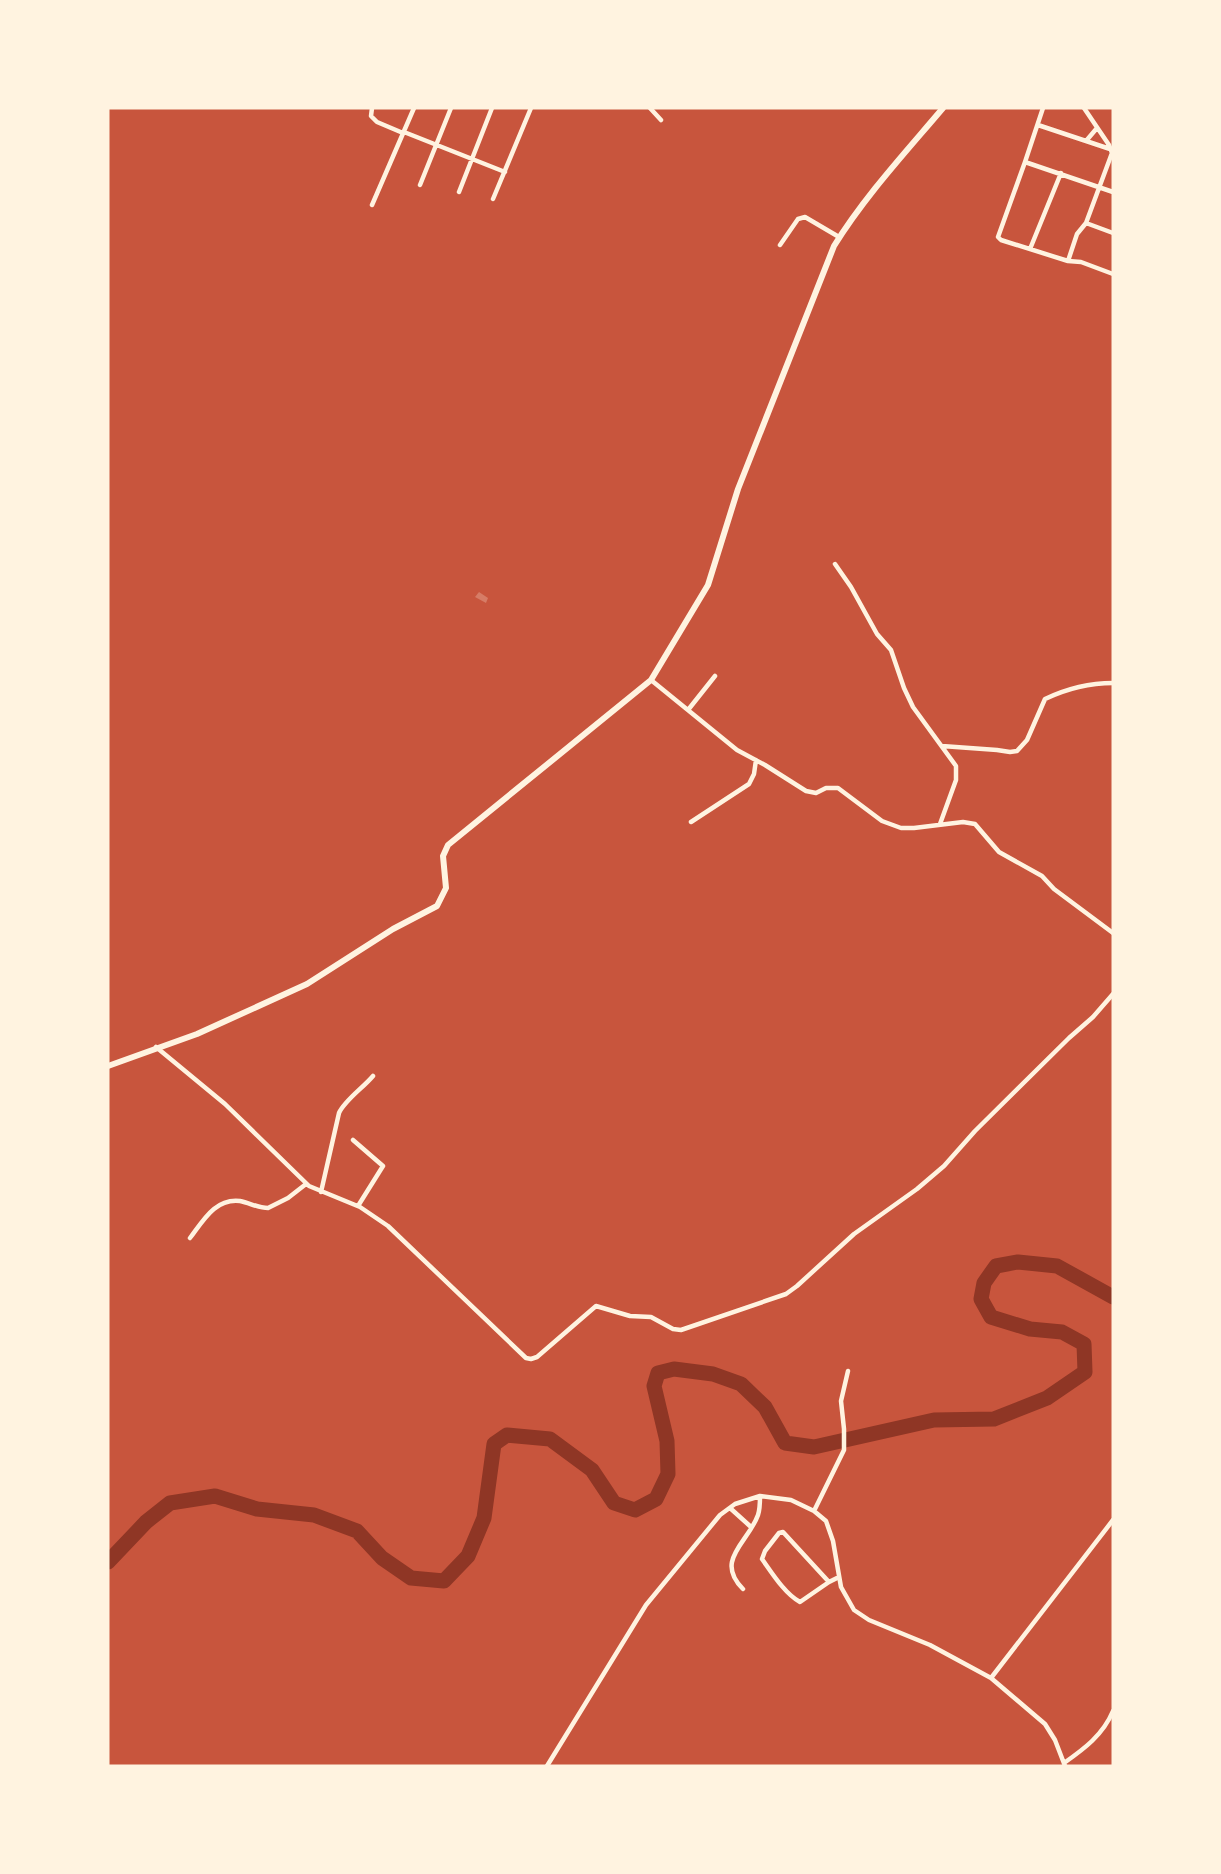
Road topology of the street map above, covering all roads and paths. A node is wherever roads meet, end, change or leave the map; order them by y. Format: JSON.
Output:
{"nodes":[{"id":1,"x":372,"y":108,"type":"edge"},
{"id":2,"x":414,"y":108,"type":"edge"},
{"id":3,"x":451,"y":108,"type":"edge"},
{"id":4,"x":492,"y":108,"type":"edge"},
{"id":5,"x":650,"y":108,"type":"edge"},
{"id":6,"x":943,"y":108,"type":"edge"},
{"id":7,"x":1043,"y":108,"type":"edge"},
{"id":8,"x":1084,"y":108,"type":"edge"},
{"id":9,"x":528,"y":109,"type":"edge"},
{"id":10,"x":661,"y":120,"type":"dead end"},
{"id":11,"x":1038,"y":125,"type":"junction"},
{"id":12,"x":1098,"y":128,"type":"junction"},
{"id":13,"x":403,"y":133,"type":"junction"},
{"id":14,"x":1086,"y":141,"type":"junction"},
{"id":15,"x":436,"y":144,"type":"junction"},
{"id":16,"x":1110,"y":149,"type":"junction"},
{"id":17,"x":472,"y":158,"type":"junction"},
{"id":18,"x":1025,"y":162,"type":"junction"},
{"id":19,"x":505,"y":172,"type":"junction"},
{"id":20,"x":1061,"y":173,"type":"junction"},
{"id":21,"x":420,"y":185,"type":"dead end"},
{"id":22,"x":1100,"y":187,"type":"junction"},
{"id":23,"x":459,"y":192,"type":"dead end"},
{"id":24,"x":1113,"y":192,"type":"edge"},
{"id":25,"x":493,"y":199,"type":"dead end"},
{"id":26,"x":372,"y":205,"type":"dead end"},
{"id":27,"x":1086,"y":223,"type":"junction"},
{"id":28,"x":1113,"y":232,"type":"edge"},
{"id":29,"x":839,"y":237,"type":"junction"},
{"id":30,"x":780,"y":245,"type":"dead end"},
{"id":31,"x":1030,"y":249,"type":"junction"},
{"id":32,"x":1068,"y":261,"type":"junction"},
{"id":33,"x":1113,"y":274,"type":"edge"},
{"id":34,"x":835,"y":564,"type":"dead end"},
{"id":35,"x":715,"y":676,"type":"dead end"},
{"id":36,"x":651,"y":680,"type":"junction"},
{"id":37,"x":1113,"y":683,"type":"edge"},
{"id":38,"x":688,"y":710,"type":"junction"},
{"id":39,"x":942,"y":747,"type":"junction"},
{"id":40,"x":756,"y":760,"type":"junction"},
{"id":41,"x":691,"y":822,"type":"dead end"},
{"id":42,"x":940,"y":824,"type":"junction"},
{"id":43,"x":1113,"y":933,"type":"edge"},
{"id":44,"x":1113,"y":994,"type":"edge"},
{"id":45,"x":156,"y":1047,"type":"junction"},
{"id":46,"x":108,"y":1066,"type":"edge"},
{"id":47,"x":373,"y":1076,"type":"dead end"},
{"id":48,"x":353,"y":1140,"type":"dead end"},
{"id":49,"x":307,"y":1185,"type":"junction"},
{"id":50,"x":321,"y":1192,"type":"junction"},
{"id":51,"x":358,"y":1206,"type":"junction"},
{"id":52,"x":190,"y":1238,"type":"dead end"},
{"id":53,"x":848,"y":1371,"type":"dead end"},
{"id":54,"x":760,"y":1496,"type":"junction"},
{"id":55,"x":730,"y":1508,"type":"junction"},
{"id":56,"x":814,"y":1511,"type":"junction"},
{"id":57,"x":1113,"y":1520,"type":"edge"},
{"id":58,"x":751,"y":1527,"type":"junction"},
{"id":59,"x":839,"y":1577,"type":"junction"},
{"id":60,"x":829,"y":1581,"type":"junction"},
{"id":61,"x":743,"y":1589,"type":"dead end"},
{"id":62,"x":991,"y":1678,"type":"junction"},
{"id":63,"x":1113,"y":1711,"type":"edge"},
{"id":64,"x":1064,"y":1765,"type":"edge"},
{"id":65,"x":547,"y":1766,"type":"edge"}],
"edges":[{"from":1,"to":13,"type":"street"},
{"from":2,"to":13,"type":"street"},
{"from":3,"to":15,"type":"street"},
{"from":4,"to":17,"type":"street"},
{"from":5,"to":10,"type":"street"},
{"from":6,"to":29,"type":"street"},
{"from":7,"to":11,"type":"street"},
{"from":8,"to":12,"type":"street"},
{"from":9,"to":19,"type":"street"},
{"from":11,"to":14,"type":"street"},
{"from":11,"to":18,"type":"street"},
{"from":12,"to":14,"type":"street"},
{"from":12,"to":16,"type":"street"},
{"from":13,"to":15,"type":"street"},
{"from":13,"to":26,"type":"street"},
{"from":14,"to":16,"type":"street"},
{"from":15,"to":17,"type":"street"},
{"from":15,"to":21,"type":"street"},
{"from":16,"to":22,"type":"street"},
{"from":17,"to":19,"type":"street"},
{"from":17,"to":23,"type":"street"},
{"from":18,"to":20,"type":"street"},
{"from":18,"to":31,"type":"street"},
{"from":19,"to":25,"type":"street"},
{"from":20,"to":22,"type":"street"},
{"from":20,"to":31,"type":"street"},
{"from":22,"to":24,"type":"street"},
{"from":22,"to":27,"type":"street"},
{"from":27,"to":28,"type":"street"},
{"from":27,"to":32,"type":"street"},
{"from":29,"to":30,"type":"street"},
{"from":29,"to":36,"type":"street"},
{"from":31,"to":32,"type":"street"},
{"from":32,"to":33,"type":"street"},
{"from":34,"to":39,"type":"street"},
{"from":35,"to":38,"type":"street"},
{"from":36,"to":38,"type":"street"},
{"from":36,"to":45,"type":"street"},
{"from":37,"to":39,"type":"street"},
{"from":38,"to":40,"type":"street"},
{"from":39,"to":42,"type":"street"},
{"from":40,"to":41,"type":"street"},
{"from":40,"to":42,"type":"street"},
{"from":42,"to":43,"type":"street"},
{"from":44,"to":51,"type":"street"},
{"from":45,"to":46,"type":"street"},
{"from":45,"to":49,"type":"street"},
{"from":47,"to":50,"type":"street"},
{"from":48,"to":51,"type":"street"},
{"from":49,"to":50,"type":"street"},
{"from":49,"to":52,"type":"street"},
{"from":50,"to":51,"type":"street"},
{"from":53,"to":56,"type":"street"},
{"from":54,"to":55,"type":"street"},
{"from":54,"to":56,"type":"street"},
{"from":54,"to":58,"type":"street"},
{"from":55,"to":58,"type":"street"},
{"from":55,"to":65,"type":"street"},
{"from":56,"to":59,"type":"street"},
{"from":57,"to":62,"type":"street"},
{"from":58,"to":61,"type":"street"},
{"from":59,"to":60,"type":"street"},
{"from":59,"to":62,"type":"street"},
{"from":60,"to":60,"type":"street"},
{"from":62,"to":64,"type":"street"},
{"from":63,"to":64,"type":"street"}]}
